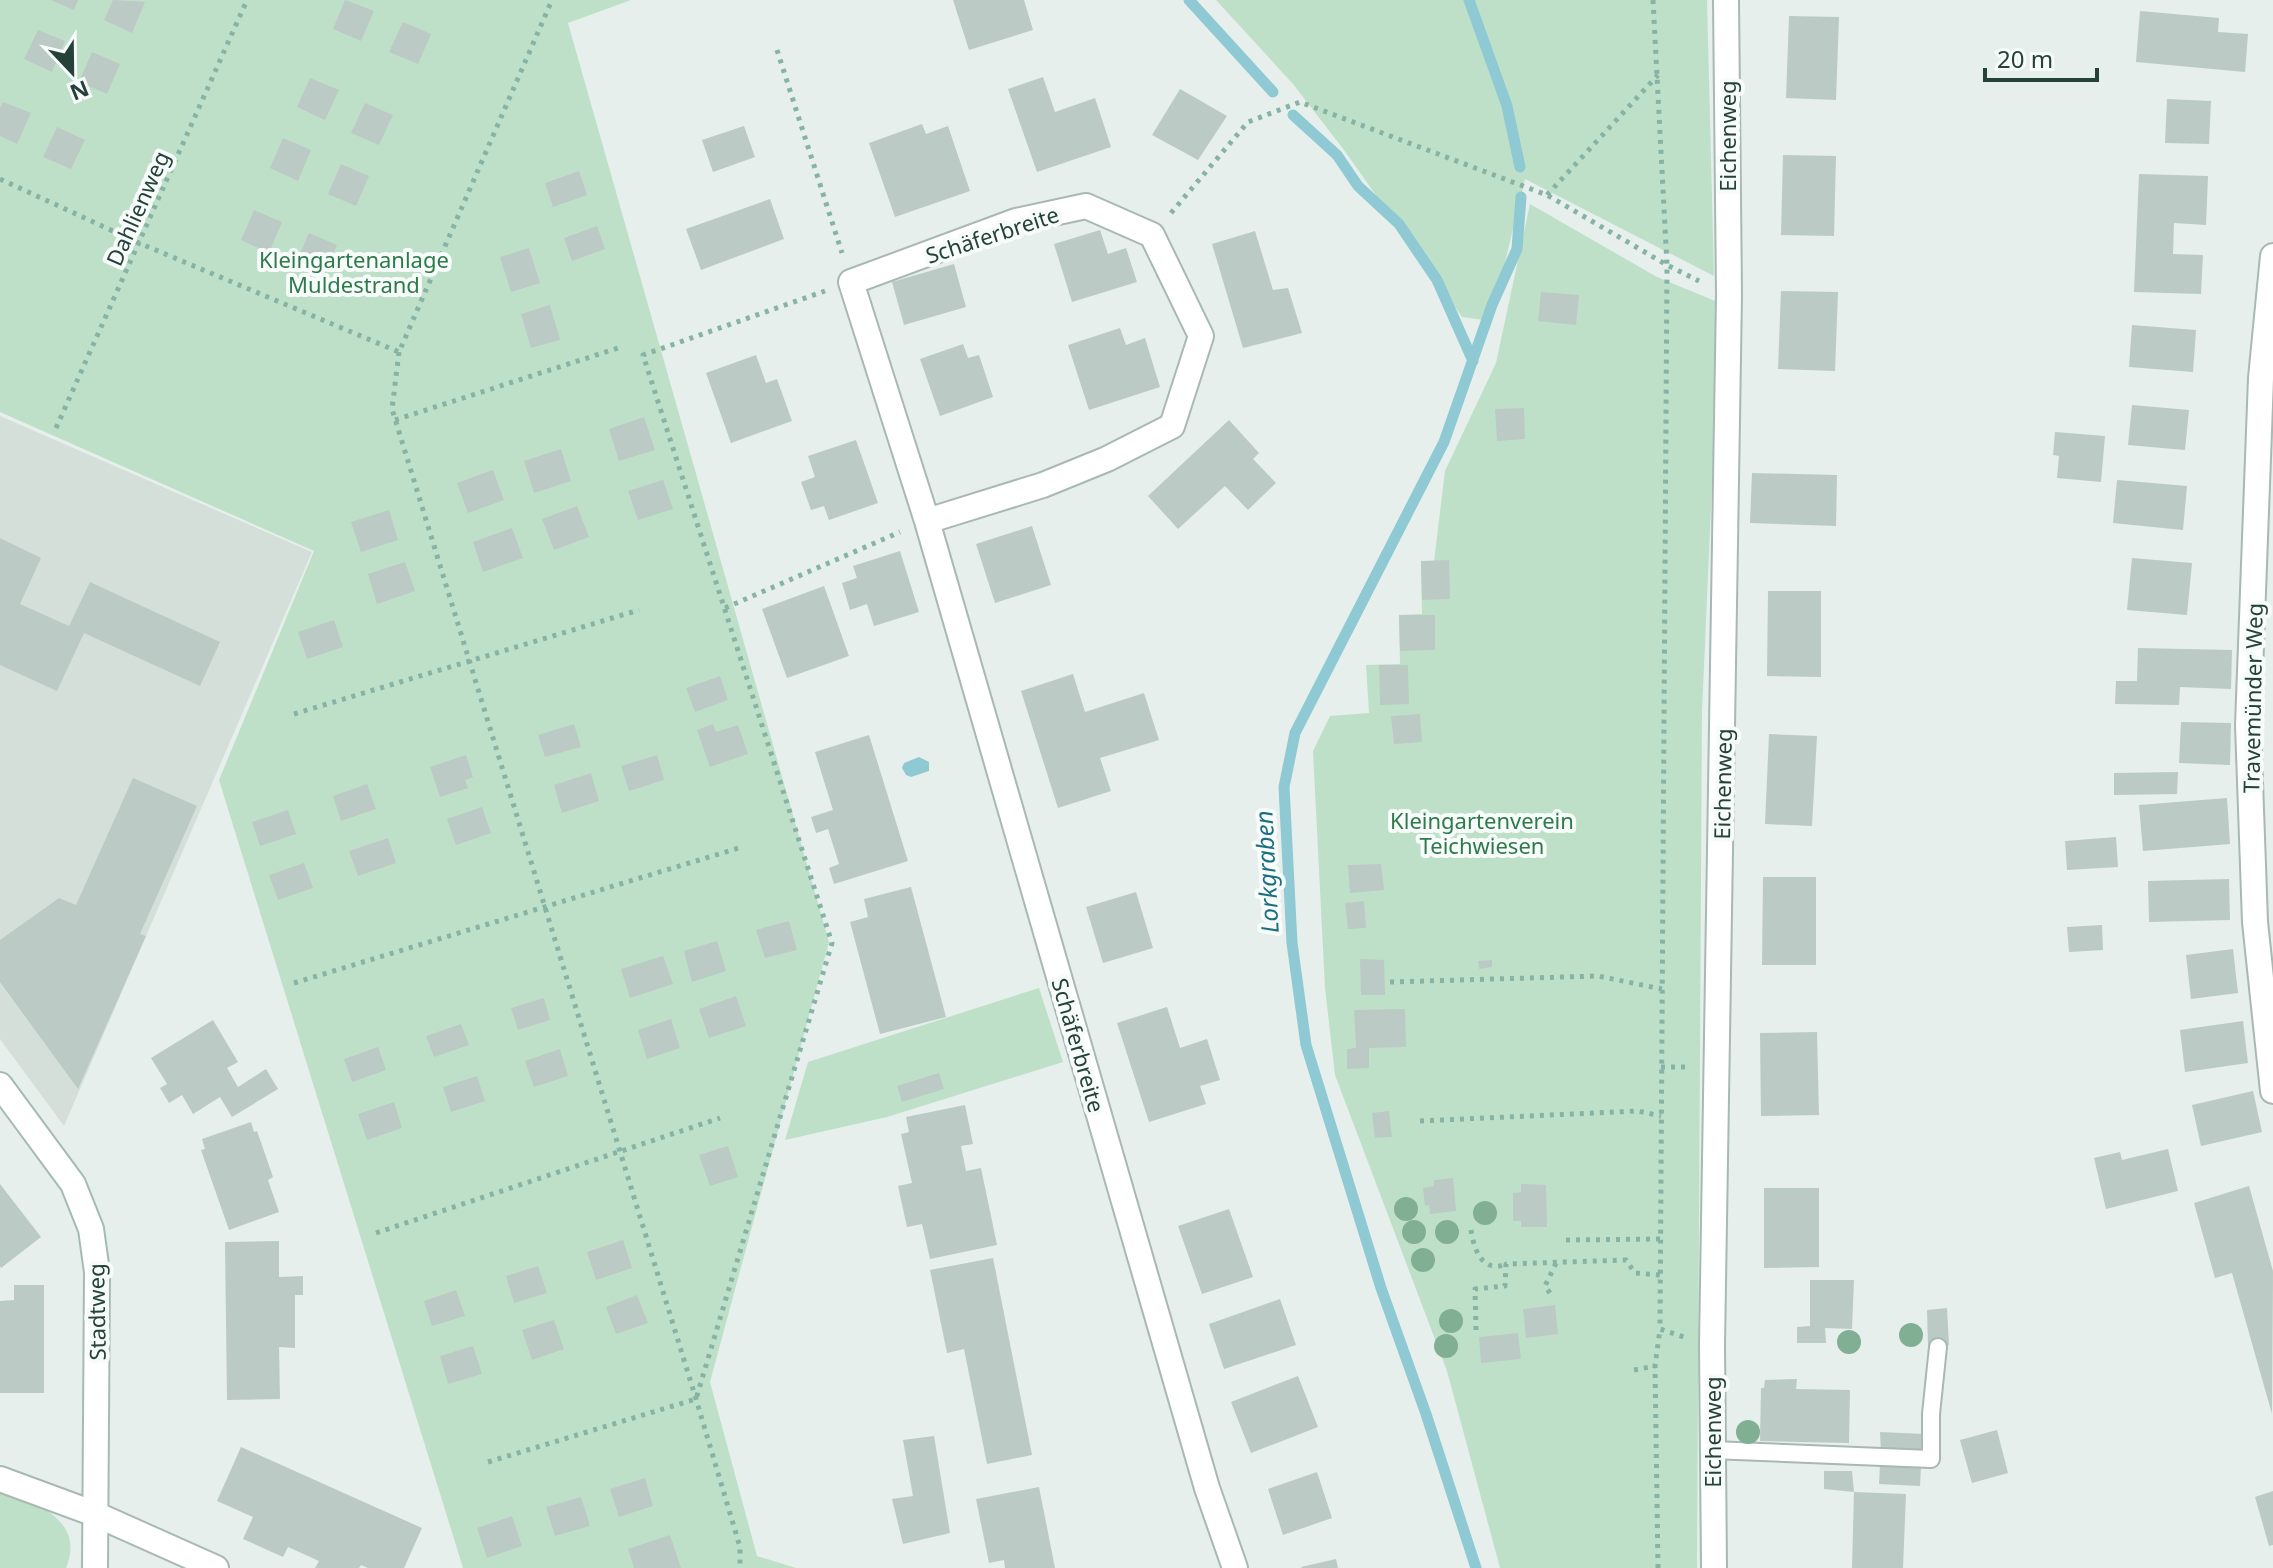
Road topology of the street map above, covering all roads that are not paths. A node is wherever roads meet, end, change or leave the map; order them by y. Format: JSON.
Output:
{"nodes":[{"id":1,"x":1726,"y":0,"type":"edge"},
{"id":2,"x":2273,"y":256,"type":"edge"},
{"id":3,"x":927,"y":521,"type":"junction"},
{"id":4,"x":0,"y":1085,"type":"edge"},
{"id":5,"x":2273,"y":1091,"type":"edge"},
{"id":6,"x":1938,"y":1347,"type":"dead end"},
{"id":7,"x":1712,"y":1450,"type":"junction"},
{"id":8,"x":0,"y":1479,"type":"edge"},
{"id":9,"x":95,"y":1514,"type":"junction"},
{"id":10,"x":95,"y":1568,"type":"edge"},
{"id":11,"x":216,"y":1568,"type":"edge"},
{"id":12,"x":1235,"y":1568,"type":"edge"},
{"id":13,"x":1714,"y":1568,"type":"edge"}],
"edges":[{"from":1,"to":7,"type":"street","name":"Eichenweg"},
{"from":2,"to":5,"type":"street","name":"Travemünder Weg"},
{"from":3,"to":3,"type":"street","name":"Schäferbreite"},
{"from":3,"to":12,"type":"street","name":"Schäferbreite"},
{"from":4,"to":9,"type":"street","name":"Stadtweg"},
{"from":6,"to":7,"type":"lane"},
{"from":7,"to":13,"type":"street","name":"Eichenweg"},
{"from":8,"to":9,"type":"street"},
{"from":9,"to":10,"type":"street","name":"Stadtweg"},
{"from":9,"to":11,"type":"street"}]}
